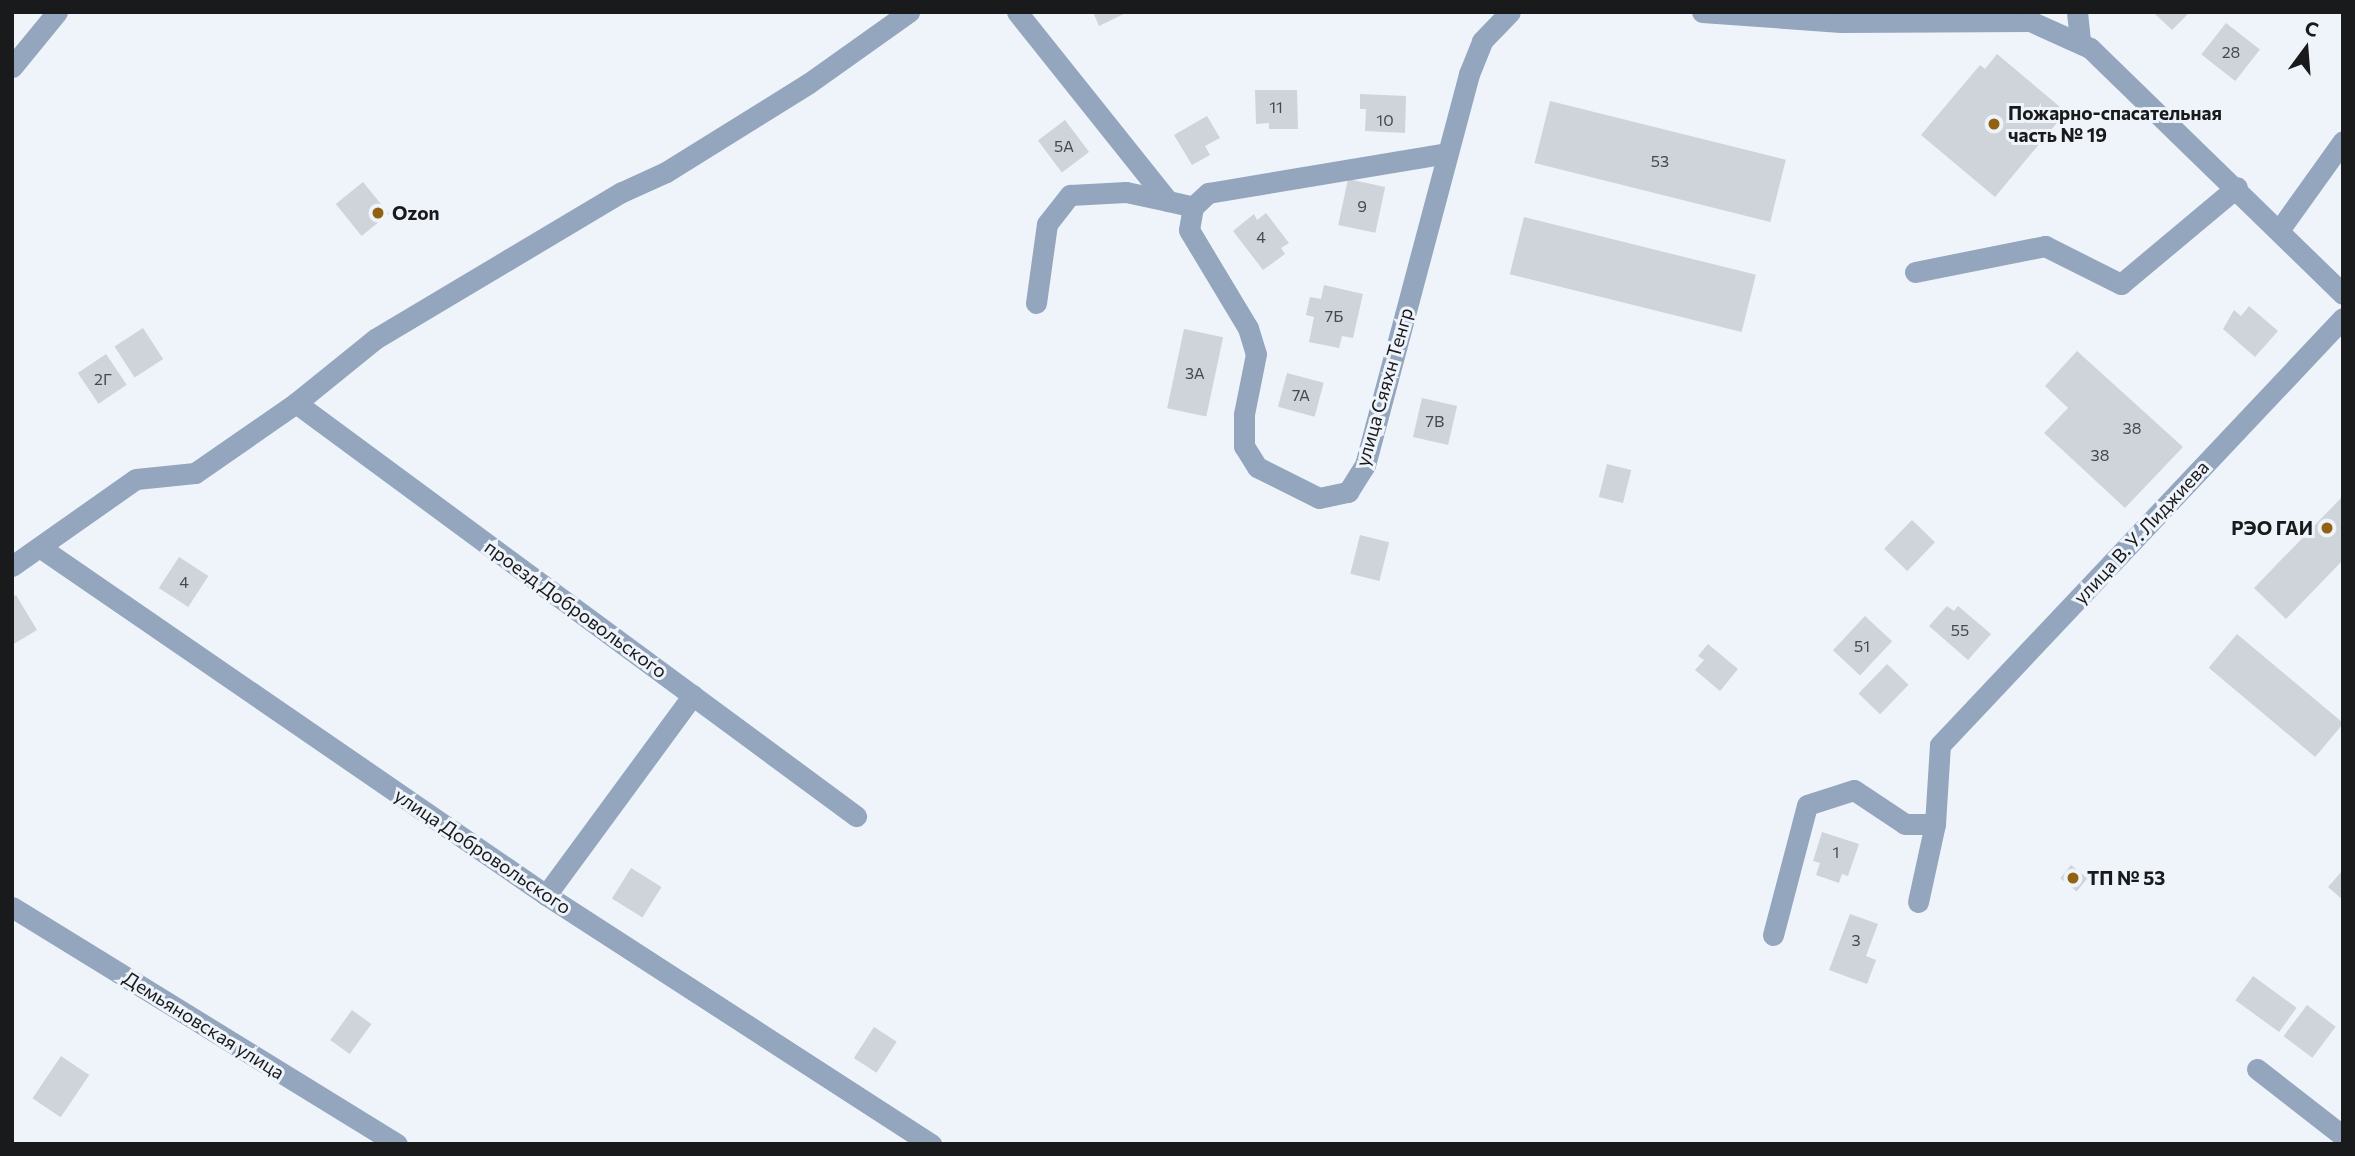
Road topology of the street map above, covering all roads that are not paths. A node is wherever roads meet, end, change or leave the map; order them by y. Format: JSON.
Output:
{"nodes":[{"id":1,"x":57,"y":12,"type":"edge"},
{"id":2,"x":909,"y":12,"type":"edge"},
{"id":3,"x":1017,"y":12,"type":"edge"},
{"id":4,"x":1510,"y":12,"type":"edge"},
{"id":5,"x":1702,"y":12,"type":"edge"},
{"id":6,"x":2077,"y":12,"type":"edge"},
{"id":7,"x":2080,"y":43,"type":"junction"},
{"id":8,"x":12,"y":67,"type":"edge"},
{"id":9,"x":2343,"y":141,"type":"edge"},
{"id":10,"x":1447,"y":153,"type":"junction"},
{"id":11,"x":2237,"y":187,"type":"junction"},
{"id":12,"x":1168,"y":201,"type":"junction"},
{"id":13,"x":1193,"y":207,"type":"junction"},
{"id":14,"x":2280,"y":229,"type":"junction"},
{"id":15,"x":1915,"y":272,"type":"dead end"},
{"id":16,"x":2343,"y":294,"type":"edge"},
{"id":17,"x":1036,"y":303,"type":"dead end"},
{"id":18,"x":2343,"y":318,"type":"edge"},
{"id":19,"x":296,"y":403,"type":"junction"},
{"id":20,"x":41,"y":548,"type":"junction"},
{"id":21,"x":12,"y":566,"type":"edge"},
{"id":22,"x":693,"y":695,"type":"junction"},
{"id":23,"x":856,"y":816,"type":"dead end"},
{"id":24,"x":1935,"y":824,"type":"junction"},
{"id":25,"x":546,"y":895,"type":"junction"},
{"id":26,"x":1918,"y":902,"type":"dead end"},
{"id":27,"x":12,"y":907,"type":"edge"},
{"id":28,"x":1773,"y":934,"type":"dead end"},
{"id":29,"x":2257,"y":1069,"type":"dead end"},
{"id":30,"x":2343,"y":1136,"type":"edge"},
{"id":31,"x":397,"y":1144,"type":"edge"},
{"id":32,"x":931,"y":1144,"type":"edge"}],
"edges":[{"from":1,"to":8,"type":"street"},
{"from":2,"to":19,"type":"street"},
{"from":3,"to":12,"type":"street"},
{"from":4,"to":10,"type":"street","name":"улица Сяяхн Тенгр"},
{"from":5,"to":7,"type":"street"},
{"from":6,"to":7,"type":"street"},
{"from":7,"to":11,"type":"street"},
{"from":9,"to":14,"type":"street"},
{"from":10,"to":13,"type":"street"},
{"from":10,"to":13,"type":"street","name":"улица Сяяхн Тенгр"},
{"from":11,"to":14,"type":"street"},
{"from":11,"to":15,"type":"street"},
{"from":12,"to":13,"type":"street"},
{"from":12,"to":17,"type":"street"},
{"from":14,"to":16,"type":"street"},
{"from":18,"to":24,"type":"street","name":"улица В. У. Лиджиева"},
{"from":19,"to":20,"type":"street"},
{"from":19,"to":22,"type":"street","name":"проезд Добровольского"},
{"from":20,"to":21,"type":"street"},
{"from":20,"to":25,"type":"street","name":"улица Добровольского"},
{"from":22,"to":23,"type":"street","name":"проезд Добровольского"},
{"from":22,"to":25,"type":"street"},
{"from":24,"to":26,"type":"street"},
{"from":24,"to":28,"type":"street"},
{"from":25,"to":32,"type":"street","name":"улица Добровольского"},
{"from":27,"to":31,"type":"street","name":"Демьяновская улица"},
{"from":29,"to":30,"type":"street"}]}
